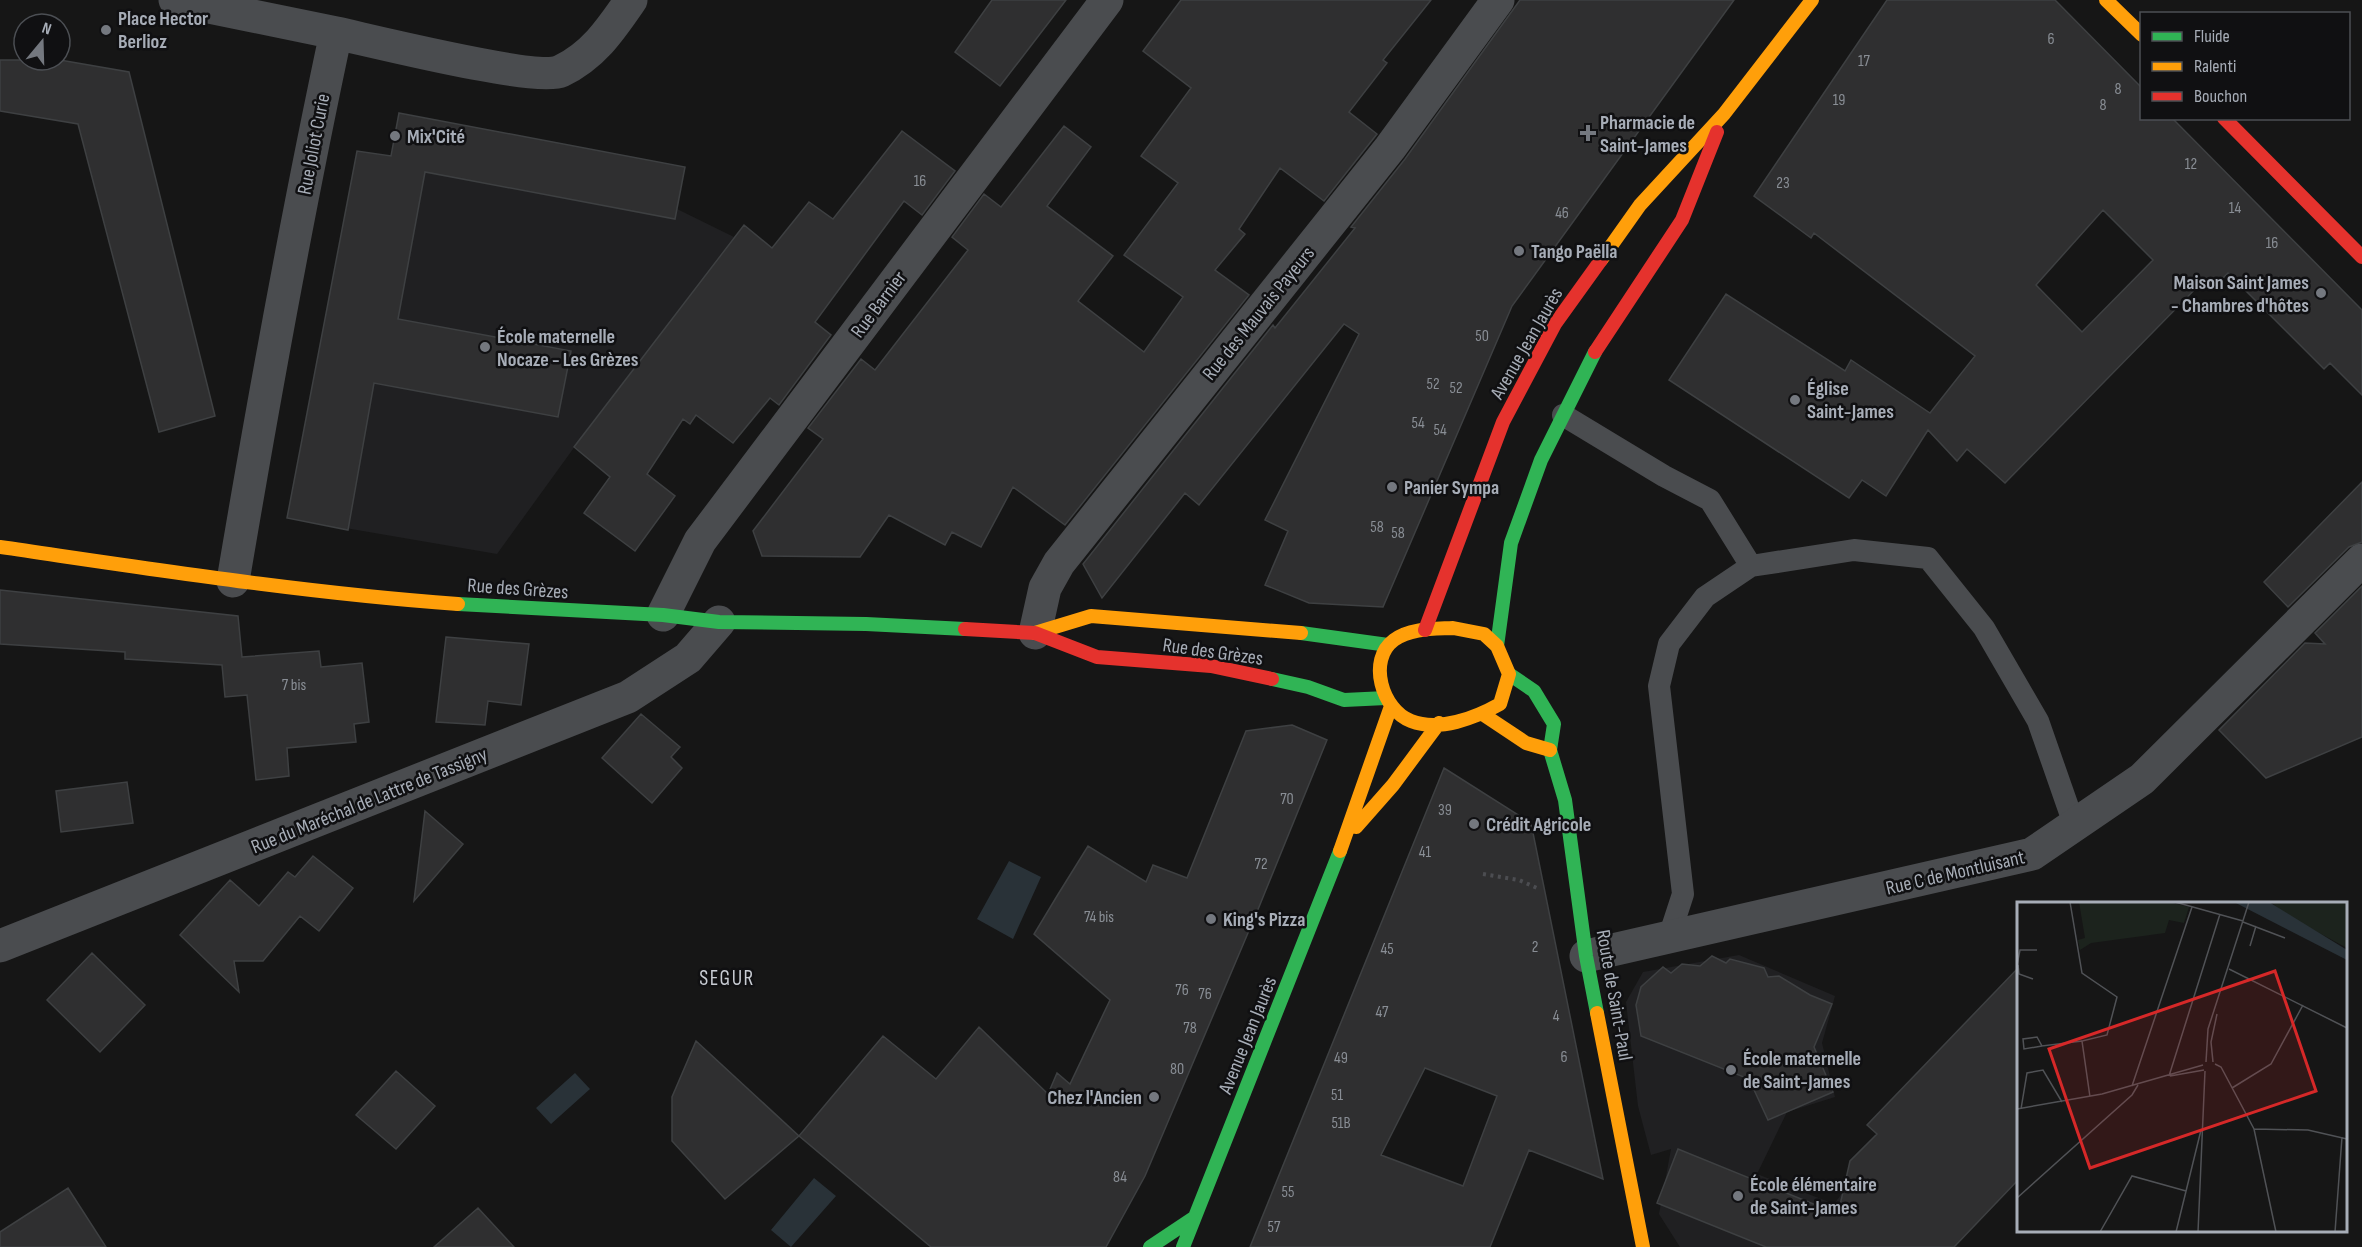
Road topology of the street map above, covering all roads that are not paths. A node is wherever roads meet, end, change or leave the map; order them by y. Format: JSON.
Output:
{"nodes":[{"id":1,"x":175,"y":0,"type":"edge"},
{"id":2,"x":631,"y":0,"type":"edge"},
{"id":3,"x":1107,"y":0,"type":"edge"},
{"id":4,"x":1498,"y":0,"type":"edge"},
{"id":5,"x":1812,"y":0,"type":"edge"},
{"id":6,"x":2106,"y":0,"type":"edge"},
{"id":7,"x":336,"y":33,"type":"junction"},
{"id":8,"x":2140,"y":33,"type":"edge"},
{"id":9,"x":1724,"y":114,"type":"junction"},
{"id":10,"x":2226,"y":120,"type":"edge"},
{"id":11,"x":2362,"y":257,"type":"edge"},
{"id":12,"x":1563,"y":415,"type":"junction"},
{"id":13,"x":0,"y":548,"type":"edge"},
{"id":14,"x":2362,"y":560,"type":"edge"},
{"id":15,"x":1751,"y":566,"type":"junction"},
{"id":16,"x":233,"y":581,"type":"junction"},
{"id":17,"x":663,"y":615,"type":"junction"},
{"id":18,"x":719,"y":622,"type":"junction"},
{"id":19,"x":1425,"y":630,"type":"junction"},
{"id":20,"x":1035,"y":633,"type":"junction"},
{"id":21,"x":1388,"y":645,"type":"junction"},
{"id":22,"x":1497,"y":646,"type":"junction"},
{"id":23,"x":1509,"y":674,"type":"junction"},
{"id":24,"x":1388,"y":702,"type":"junction"},
{"id":25,"x":1484,"y":715,"type":"junction"},
{"id":26,"x":1439,"y":723,"type":"junction"},
{"id":27,"x":1550,"y":750,"type":"junction"},
{"id":28,"x":2075,"y":826,"type":"junction"},
{"id":29,"x":1346,"y":837,"type":"junction"},
{"id":30,"x":1670,"y":937,"type":"junction"},
{"id":31,"x":0,"y":946,"type":"edge"},
{"id":32,"x":1586,"y":956,"type":"junction"},
{"id":33,"x":1195,"y":1216,"type":"junction"},
{"id":34,"x":1150,"y":1247,"type":"edge"},
{"id":35,"x":1183,"y":1247,"type":"edge"},
{"id":36,"x":1643,"y":1247,"type":"edge"}],
"edges":[{"from":1,"to":7,"type":"street"},
{"from":2,"to":7,"type":"street"},
{"from":3,"to":17,"type":"street","name":"Rue Barnier"},
{"from":4,"to":20,"type":"street","name":"Rue des Mauvais Payeurs"},
{"from":5,"to":9,"type":"street","name":"Avenue Jean Jaurès"},
{"from":6,"to":8,"type":"street"},
{"from":7,"to":16,"type":"street","name":"Rue Joliot Curie"},
{"from":9,"to":12,"type":"street","name":"Avenue Jean Jaurès"},
{"from":9,"to":19,"type":"street","name":"Avenue Jean Jaurès"},
{"from":10,"to":11,"type":"street"},
{"from":12,"to":15,"type":"lane"},
{"from":12,"to":22,"type":"street","name":"Avenue Jean Jaurès"},
{"from":13,"to":16,"type":"street","name":"Rue des Grèzes"},
{"from":14,"to":28,"type":"street","name":"Rue C de Montluisant"},
{"from":15,"to":28,"type":"lane"},
{"from":15,"to":30,"type":"lane"},
{"from":16,"to":17,"type":"street","name":"Rue des Grèzes"},
{"from":17,"to":18,"type":"street","name":"Rue des Grèzes"},
{"from":18,"to":20,"type":"street","name":"Rue des Grèzes"},
{"from":18,"to":31,"type":"street","name":"Rue du Maréchal de Lattre de Tassigny"},
{"from":19,"to":21,"type":"street"},
{"from":19,"to":22,"type":"street"},
{"from":20,"to":21,"type":"street","name":"Rue des Grèzes"},
{"from":20,"to":24,"type":"street","name":"Rue des Grèzes"},
{"from":21,"to":24,"type":"street"},
{"from":22,"to":23,"type":"street"},
{"from":23,"to":25,"type":"street"},
{"from":23,"to":27,"type":"street","name":"Route de Saint-Paul"},
{"from":24,"to":26,"type":"street"},
{"from":24,"to":29,"type":"street","name":"Avenue Jean Jaurès"},
{"from":25,"to":26,"type":"street"},
{"from":25,"to":27,"type":"street"},
{"from":26,"to":29,"type":"street","name":"Avenue Jean Jaurès"},
{"from":27,"to":32,"type":"street","name":"Route de Saint-Paul"},
{"from":28,"to":30,"type":"street","name":"Rue C de Montluisant"},
{"from":29,"to":33,"type":"street","name":"Avenue Jean Jaurès"},
{"from":30,"to":32,"type":"street","name":"Rue C de Montluisant"},
{"from":32,"to":36,"type":"street","name":"Route de Saint-Paul"},
{"from":33,"to":34,"type":"street"},
{"from":33,"to":35,"type":"street","name":"Avenue Jean Jaurès"}]}
